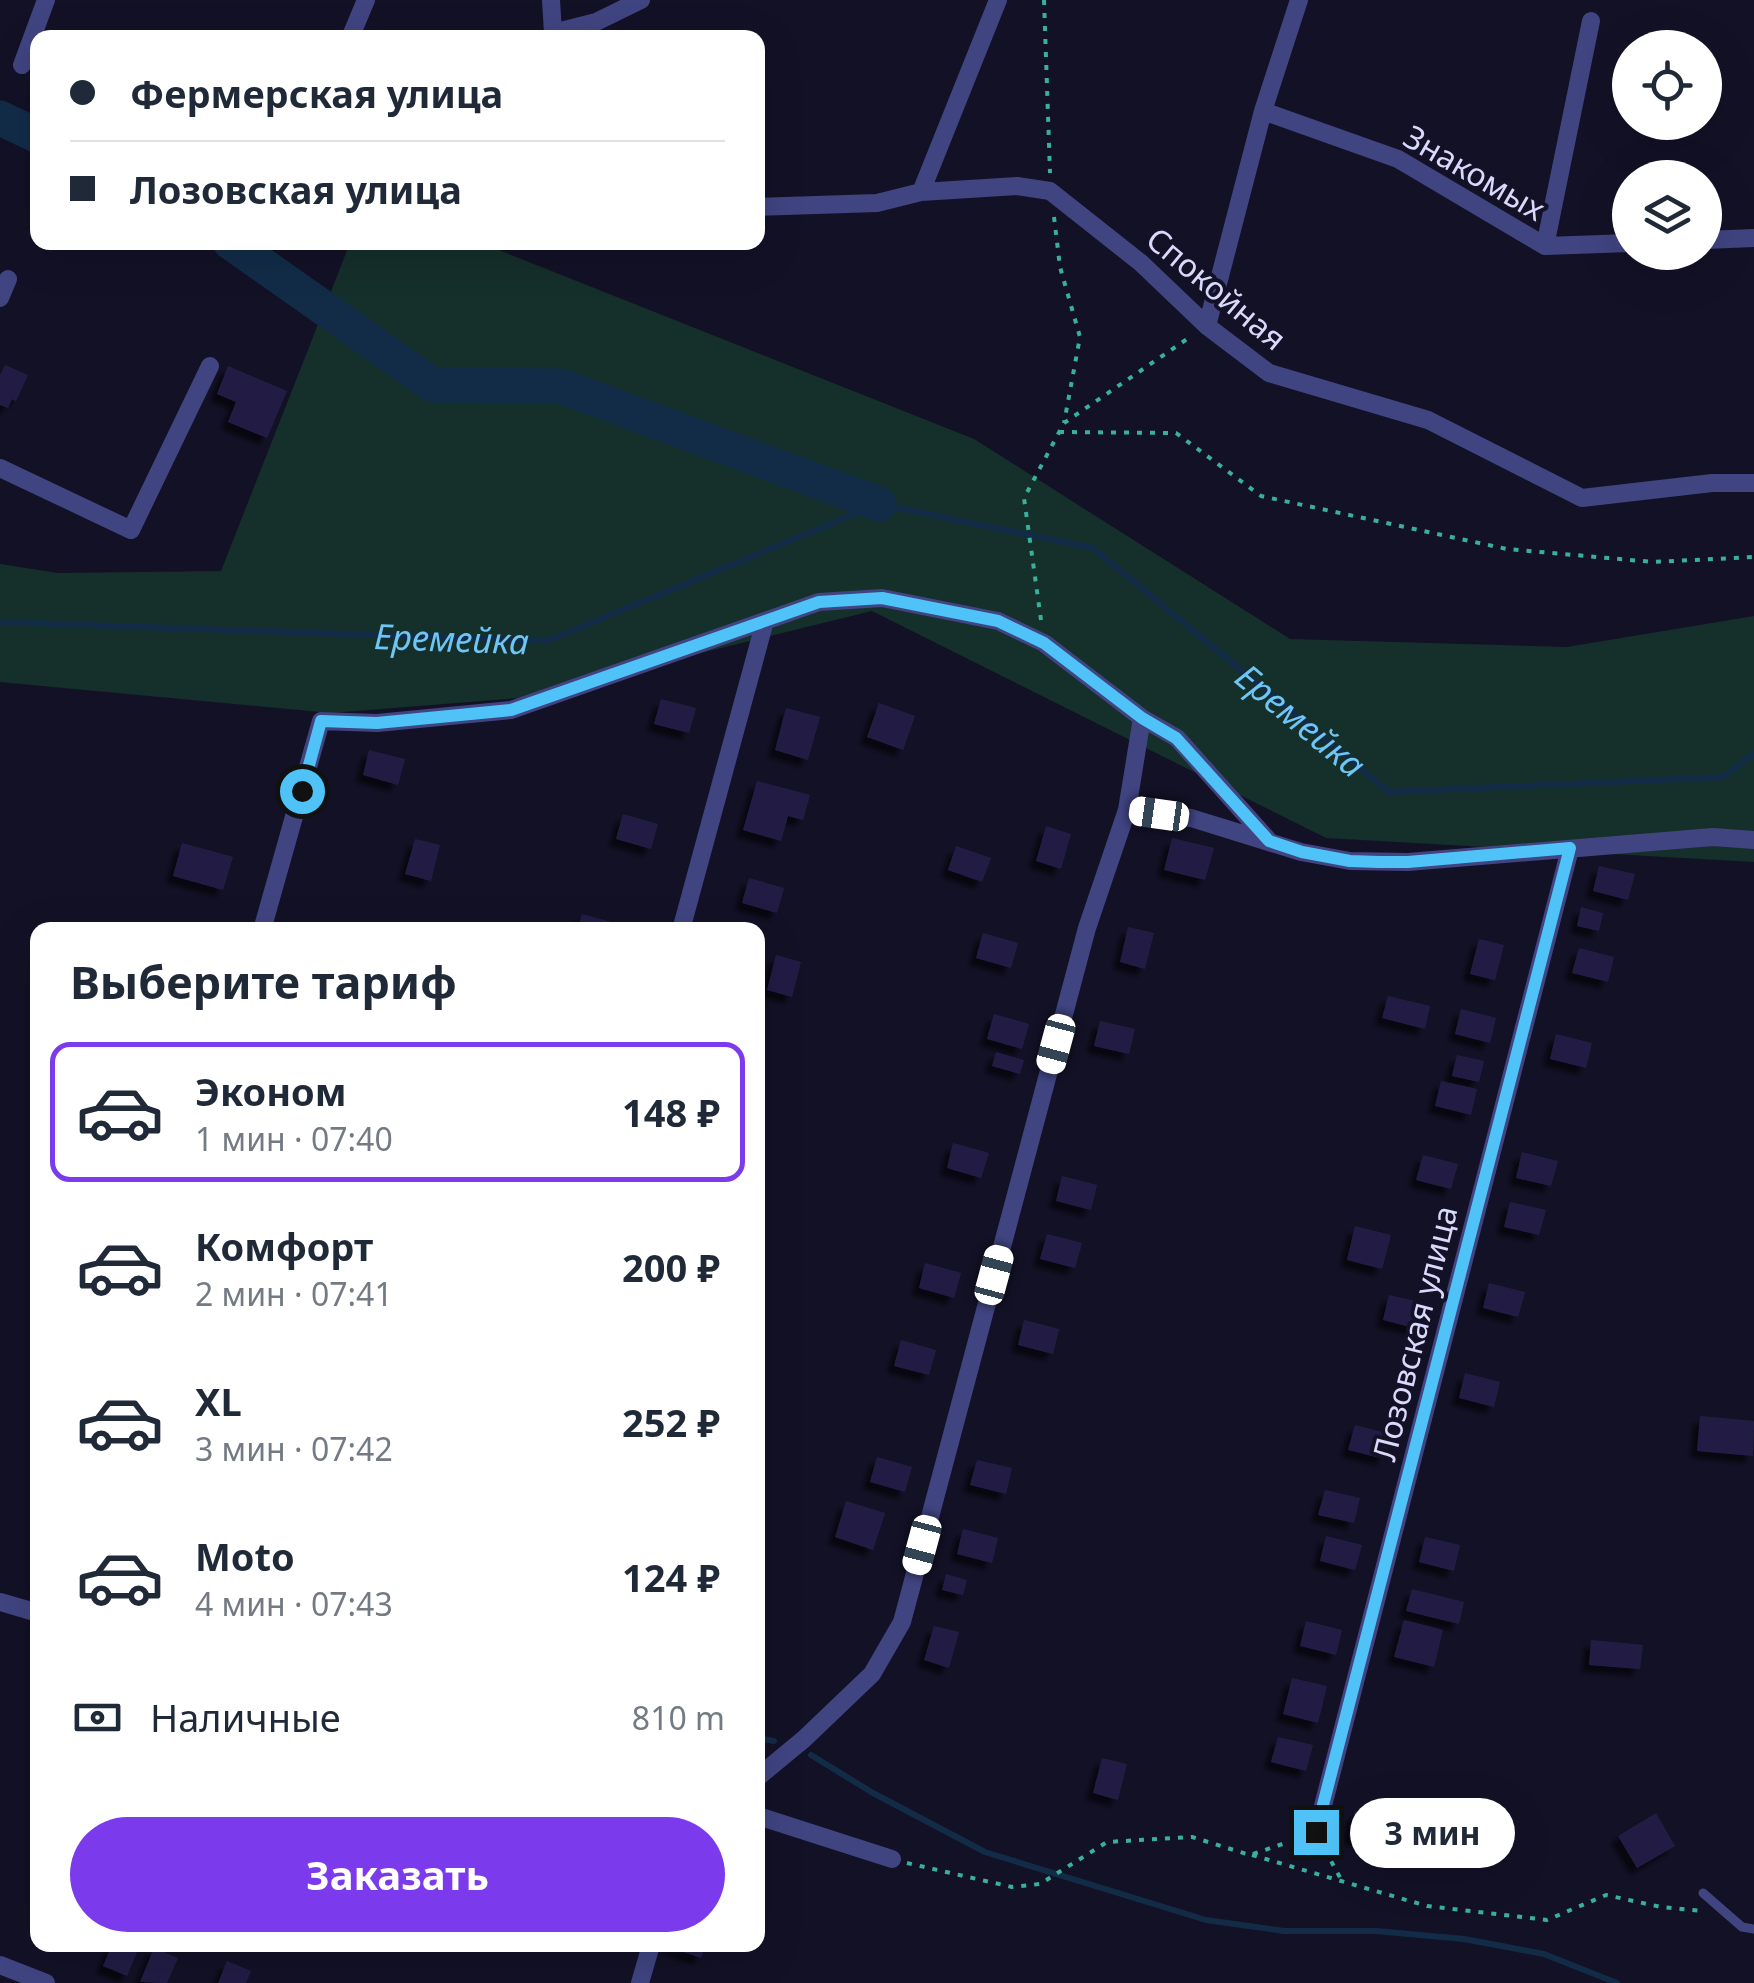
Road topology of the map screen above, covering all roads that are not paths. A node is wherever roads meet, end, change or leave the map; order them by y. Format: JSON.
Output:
{"nodes":[{"id":1,"x":46,"y":0,"type":"edge"},
{"id":2,"x":366,"y":0,"type":"edge"},
{"id":3,"x":551,"y":0,"type":"edge"},
{"id":4,"x":641,"y":0,"type":"edge"},
{"id":5,"x":998,"y":0,"type":"edge"},
{"id":6,"x":1300,"y":0,"type":"edge"},
{"id":7,"x":1591,"y":21,"type":"dead end"},
{"id":8,"x":35,"y":30,"type":"edge"},
{"id":9,"x":353,"y":30,"type":"edge"},
{"id":10,"x":554,"y":30,"type":"edge"},
{"id":11,"x":570,"y":30,"type":"edge"},
{"id":12,"x":30,"y":43,"type":"edge"},
{"id":13,"x":22,"y":65,"type":"dead end"},
{"id":14,"x":1263,"y":110,"type":"junction"},
{"id":15,"x":922,"y":192,"type":"junction"},
{"id":16,"x":765,"y":207,"type":"edge"},
{"id":17,"x":1754,"y":238,"type":"edge"},
{"id":18,"x":1722,"y":239,"type":"edge"},
{"id":19,"x":1612,"y":243,"type":"edge"},
{"id":20,"x":1545,"y":246,"type":"junction"},
{"id":21,"x":8,"y":279,"type":"dead end"},
{"id":22,"x":0,"y":298,"type":"edge"},
{"id":23,"x":1207,"y":326,"type":"junction"},
{"id":24,"x":210,"y":366,"type":"dead end"},
{"id":25,"x":0,"y":468,"type":"edge"},
{"id":26,"x":1754,"y":483,"type":"edge"},
{"id":27,"x":765,"y":621,"type":"junction"},
{"id":28,"x":1142,"y":718,"type":"junction"},
{"id":29,"x":1128,"y":810,"type":"junction"},
{"id":30,"x":1754,"y":840,"type":"edge"},
{"id":31,"x":1269,"y":841,"type":"junction"},
{"id":32,"x":1570,"y":848,"type":"junction"},
{"id":33,"x":264,"y":922,"type":"edge"},
{"id":34,"x":683,"y":922,"type":"edge"},
{"id":35,"x":0,"y":1602,"type":"edge"},
{"id":36,"x":30,"y":1611,"type":"edge"},
{"id":37,"x":765,"y":1770,"type":"edge"},
{"id":38,"x":765,"y":1818,"type":"edge"},
{"id":39,"x":1316,"y":1832,"type":"road end"},
{"id":40,"x":892,"y":1860,"type":"road end"},
{"id":41,"x":1702,"y":1893,"type":"dead end"},
{"id":42,"x":1754,"y":1928,"type":"edge"},
{"id":43,"x":648,"y":1952,"type":"edge"},
{"id":44,"x":0,"y":1965,"type":"edge"},
{"id":45,"x":46,"y":1983,"type":"edge"},
{"id":46,"x":640,"y":1983,"type":"edge"}],
"edges":[{"from":1,"to":8,"type":"street"},
{"from":2,"to":9,"type":"street"},
{"from":3,"to":10,"type":"street"},
{"from":4,"to":11,"type":"street"},
{"from":5,"to":15,"type":"street"},
{"from":6,"to":14,"type":"street"},
{"from":7,"to":20,"type":"street","name":"Знакомых"},
{"from":12,"to":13,"type":"street"},
{"from":14,"to":20,"type":"street","name":"Знакомых"},
{"from":14,"to":23,"type":"street"},
{"from":15,"to":16,"type":"street","name":"Спокойная"},
{"from":15,"to":23,"type":"street","name":"Спокойная"},
{"from":17,"to":18,"type":"street"},
{"from":19,"to":20,"type":"street","name":"Знакомых"},
{"from":21,"to":22,"type":"street"},
{"from":23,"to":26,"type":"street","name":"Спокойная"},
{"from":24,"to":25,"type":"street"},
{"from":27,"to":28,"type":"street"},
{"from":27,"to":33,"type":"street"},
{"from":27,"to":34,"type":"street"},
{"from":28,"to":29,"type":"street"},
{"from":28,"to":31,"type":"street"},
{"from":29,"to":31,"type":"street"},
{"from":29,"to":37,"type":"street"},
{"from":30,"to":32,"type":"street"},
{"from":31,"to":32,"type":"street"},
{"from":32,"to":39,"type":"street","name":"Лозовская улица"},
{"from":35,"to":36,"type":"street"},
{"from":38,"to":40,"type":"street"},
{"from":41,"to":42,"type":"lane"},
{"from":43,"to":46,"type":"street"},
{"from":44,"to":45,"type":"street"}]}
